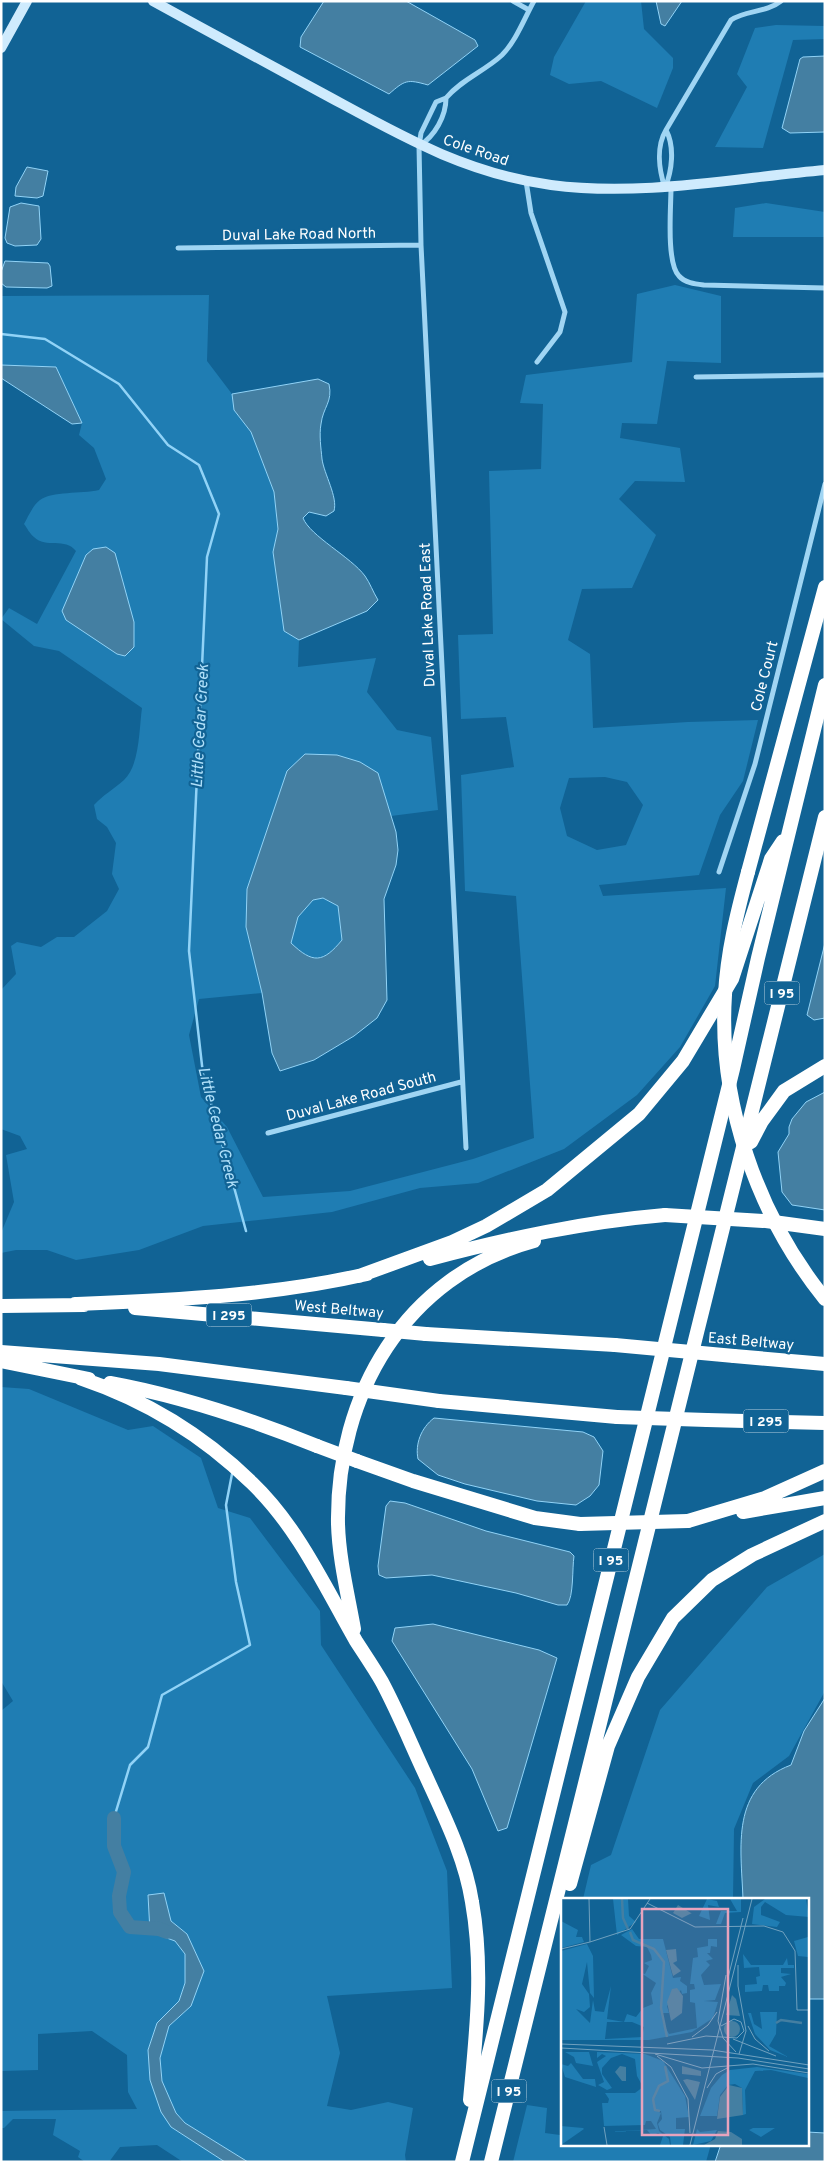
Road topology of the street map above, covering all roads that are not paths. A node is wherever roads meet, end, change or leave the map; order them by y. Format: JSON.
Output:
{"nodes":[{"id":1,"x":27,"y":1,"type":"edge"},
{"id":2,"x":153,"y":1,"type":"edge"},
{"id":3,"x":513,"y":1,"type":"edge"},
{"id":4,"x":534,"y":1,"type":"edge"},
{"id":5,"x":781,"y":1,"type":"edge"},
{"id":6,"x":529,"y":10,"type":"junction"},
{"id":7,"x":1,"y":48,"type":"edge"},
{"id":8,"x":446,"y":98,"type":"junction"},
{"id":9,"x":431,"y":113,"type":"junction"},
{"id":10,"x":441,"y":118,"type":"junction"},
{"id":11,"x":666,"y":130,"type":"junction"},
{"id":12,"x":419,"y":146,"type":"junction"},
{"id":13,"x":670,"y":151,"type":"junction"},
{"id":14,"x":660,"y":152,"type":"junction"},
{"id":15,"x":825,"y":170,"type":"edge"},
{"id":16,"x":526,"y":181,"type":"junction"},
{"id":17,"x":668,"y":188,"type":"junction"},
{"id":18,"x":421,"y":245,"type":"junction"},
{"id":19,"x":178,"y":248,"type":"dead end"},
{"id":20,"x":825,"y":288,"type":"edge"},
{"id":21,"x":537,"y":362,"type":"dead end"},
{"id":22,"x":825,"y":375,"type":"edge"},
{"id":23,"x":696,"y":377,"type":"dead end"},
{"id":24,"x":825,"y":484,"type":"edge"},
{"id":25,"x":825,"y":587,"type":"edge"},
{"id":26,"x":825,"y":686,"type":"edge"},
{"id":27,"x":825,"y":817,"type":"edge"},
{"id":28,"x":788,"y":832,"type":"junction"},
{"id":29,"x":718,"y":872,"type":"dead end"},
{"id":30,"x":825,"y":1066,"type":"edge"},
{"id":31,"x":461,"y":1082,"type":"junction"},
{"id":32,"x":268,"y":1133,"type":"dead end"},
{"id":33,"x":466,"y":1148,"type":"dead end"},
{"id":34,"x":738,"y":1170,"type":"junction"},
{"id":35,"x":614,"y":1219,"type":"junction"},
{"id":36,"x":825,"y":1229,"type":"edge"},
{"id":37,"x":359,"y":1276,"type":"junction"},
{"id":38,"x":825,"y":1298,"type":"edge"},
{"id":39,"x":75,"y":1304,"type":"junction"},
{"id":40,"x":1,"y":1306,"type":"edge"},
{"id":41,"x":674,"y":1350,"type":"joint"},
{"id":42,"x":1,"y":1352,"type":"edge"},
{"id":43,"x":1,"y":1361,"type":"edge"},
{"id":44,"x":825,"y":1364,"type":"edge"},
{"id":45,"x":80,"y":1378,"type":"junction"},
{"id":46,"x":825,"y":1423,"type":"edge"},
{"id":47,"x":825,"y":1471,"type":"edge"},
{"id":48,"x":825,"y":1498,"type":"edge"},
{"id":49,"x":688,"y":1521,"type":"junction"},
{"id":50,"x":825,"y":1521,"type":"edge"},
{"id":51,"x":357,"y":1642,"type":"junction"},
{"id":52,"x":566,"y":1898,"type":"edge"},
{"id":53,"x":561,"y":1915,"type":"edge"},
{"id":54,"x":528,"y":2012,"type":"junction"},
{"id":55,"x":467,"y":2144,"type":"junction"},
{"id":56,"x":462,"y":2162,"type":"edge"},
{"id":57,"x":492,"y":2162,"type":"edge"}],
"edges":[{"from":1,"to":7,"type":"street"},
{"from":2,"to":12,"type":"street","name":"Cole Road"},
{"from":3,"to":6,"type":"street"},
{"from":4,"to":6,"type":"street"},
{"from":5,"to":11,"type":"street"},
{"from":6,"to":8,"type":"street"},
{"from":8,"to":9,"type":"street"},
{"from":8,"to":10,"type":"street"},
{"from":9,"to":10,"type":"street"},
{"from":9,"to":12,"type":"street","name":"Duval Lake Road East"},
{"from":10,"to":12,"type":"street"},
{"from":11,"to":13,"type":"street"},
{"from":11,"to":14,"type":"street"},
{"from":12,"to":16,"type":"street","name":"Cole Road"},
{"from":12,"to":18,"type":"street","name":"Duval Lake Road East"},
{"from":13,"to":14,"type":"street"},
{"from":13,"to":17,"type":"street"},
{"from":14,"to":17,"type":"street"},
{"from":15,"to":17,"type":"street","name":"Cole Road"},
{"from":16,"to":17,"type":"street","name":"Cole Road"},
{"from":16,"to":21,"type":"street"},
{"from":17,"to":20,"type":"street"},
{"from":18,"to":19,"type":"street","name":"Duval Lake Road North"},
{"from":18,"to":31,"type":"street","name":"Duval Lake Road East"},
{"from":22,"to":23,"type":"street"},
{"from":24,"to":29,"type":"street","name":"Cole Court"},
{"from":25,"to":38,"type":"highway","bridge":true},
{"from":26,"to":28,"type":"highway","number":"I 95"},
{"from":27,"to":34,"type":"highway","number":"I 95"},
{"from":28,"to":37,"type":"highway"},
{"from":28,"to":55,"type":"highway","number":"I 95"},
{"from":30,"to":34,"type":"highway"},
{"from":31,"to":32,"type":"street","name":"Duval Lake Road South"},
{"from":31,"to":33,"type":"street","name":"Duval Lake Road East"},
{"from":34,"to":54,"type":"highway","number":"I 95"},
{"from":35,"to":36,"type":"highway","bridge":true},
{"from":35,"to":37,"type":"highway"},
{"from":35,"to":51,"type":"highway"},
{"from":37,"to":39,"type":"highway"},
{"from":39,"to":40,"type":"highway","name":"West Beltway","number":"I 295"},
{"from":39,"to":41,"type":"highway","name":"West Beltway","number":"I 295","bridge":true},
{"from":41,"to":44,"type":"highway","name":"East Beltway","number":"I 295","bridge":true},
{"from":42,"to":46,"type":"highway","number":"I 295","bridge":true},
{"from":43,"to":45,"type":"highway"},
{"from":45,"to":49,"type":"highway","bridge":true},
{"from":45,"to":51,"type":"highway"},
{"from":47,"to":49,"type":"highway"},
{"from":48,"to":49,"type":"highway"},
{"from":50,"to":52,"type":"highway"},
{"from":51,"to":55,"type":"highway"},
{"from":53,"to":54,"type":"highway"},
{"from":54,"to":57,"type":"highway","number":"I 95"},
{"from":55,"to":56,"type":"highway","number":"I 95"}]}
